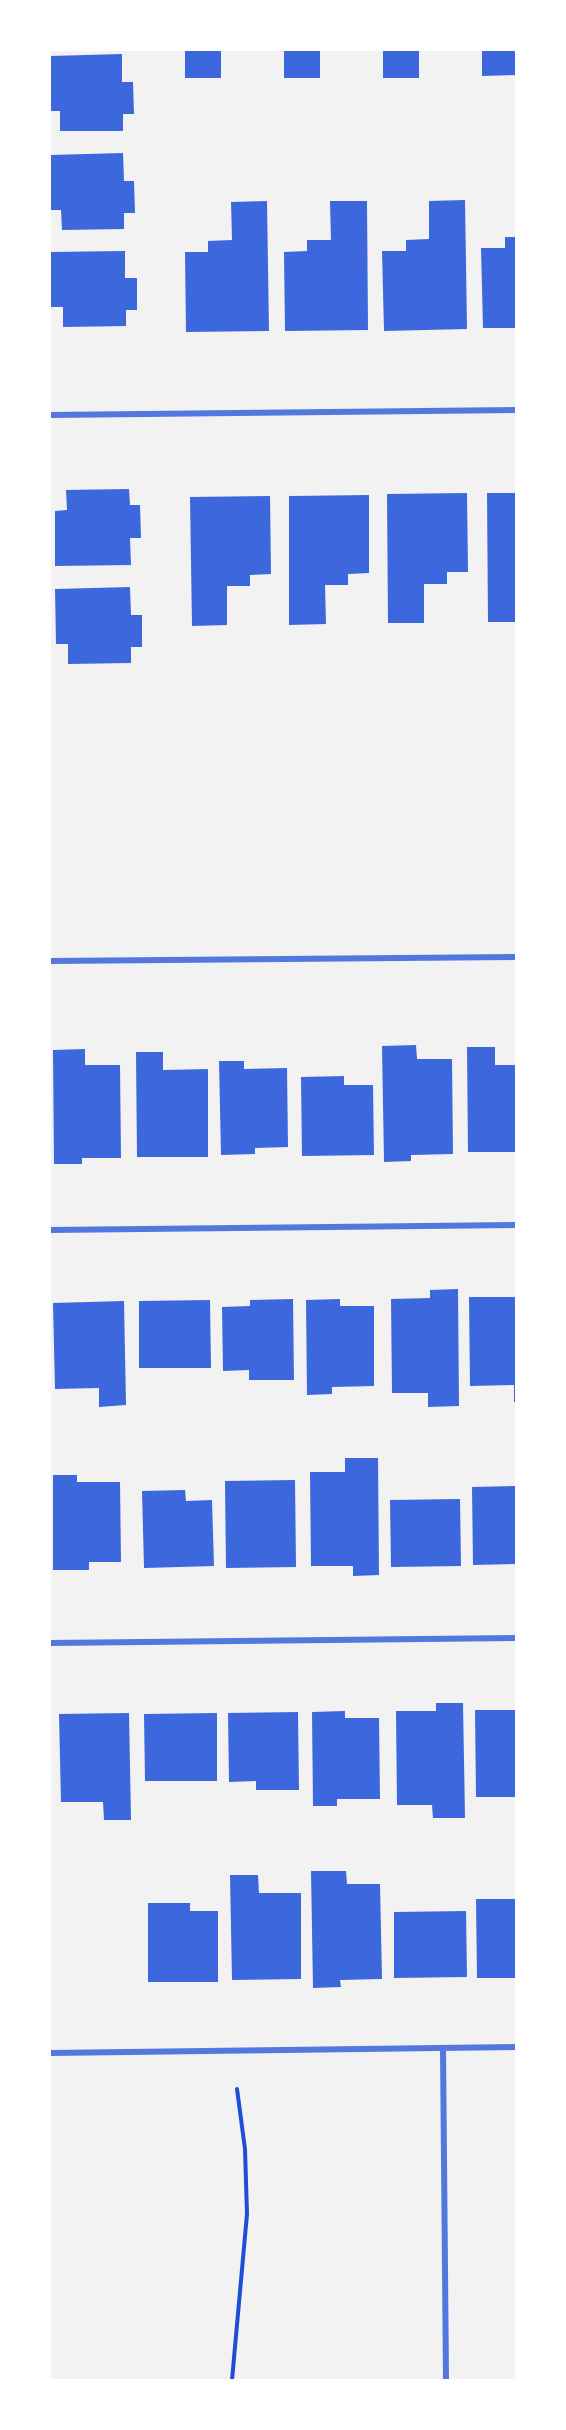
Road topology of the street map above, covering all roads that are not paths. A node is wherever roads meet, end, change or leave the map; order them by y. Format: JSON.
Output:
{"nodes":[{"id":1,"x":516,"y":410,"type":"edge"},
{"id":2,"x":50,"y":415,"type":"edge"},
{"id":3,"x":516,"y":957,"type":"edge"},
{"id":4,"x":50,"y":961,"type":"edge"},
{"id":5,"x":516,"y":1225,"type":"edge"},
{"id":6,"x":50,"y":1230,"type":"edge"},
{"id":7,"x":516,"y":1638,"type":"edge"},
{"id":8,"x":50,"y":1643,"type":"edge"},
{"id":9,"x":516,"y":2047,"type":"edge"},
{"id":10,"x":443,"y":2048,"type":"junction"},
{"id":11,"x":50,"y":2053,"type":"edge"},
{"id":12,"x":446,"y":2380,"type":"edge"}],
"edges":[{"from":1,"to":2,"type":"street"},
{"from":3,"to":4,"type":"street"},
{"from":5,"to":6,"type":"street"},
{"from":7,"to":8,"type":"street"},
{"from":9,"to":10,"type":"street"},
{"from":10,"to":11,"type":"street"},
{"from":10,"to":12,"type":"street"}]}
